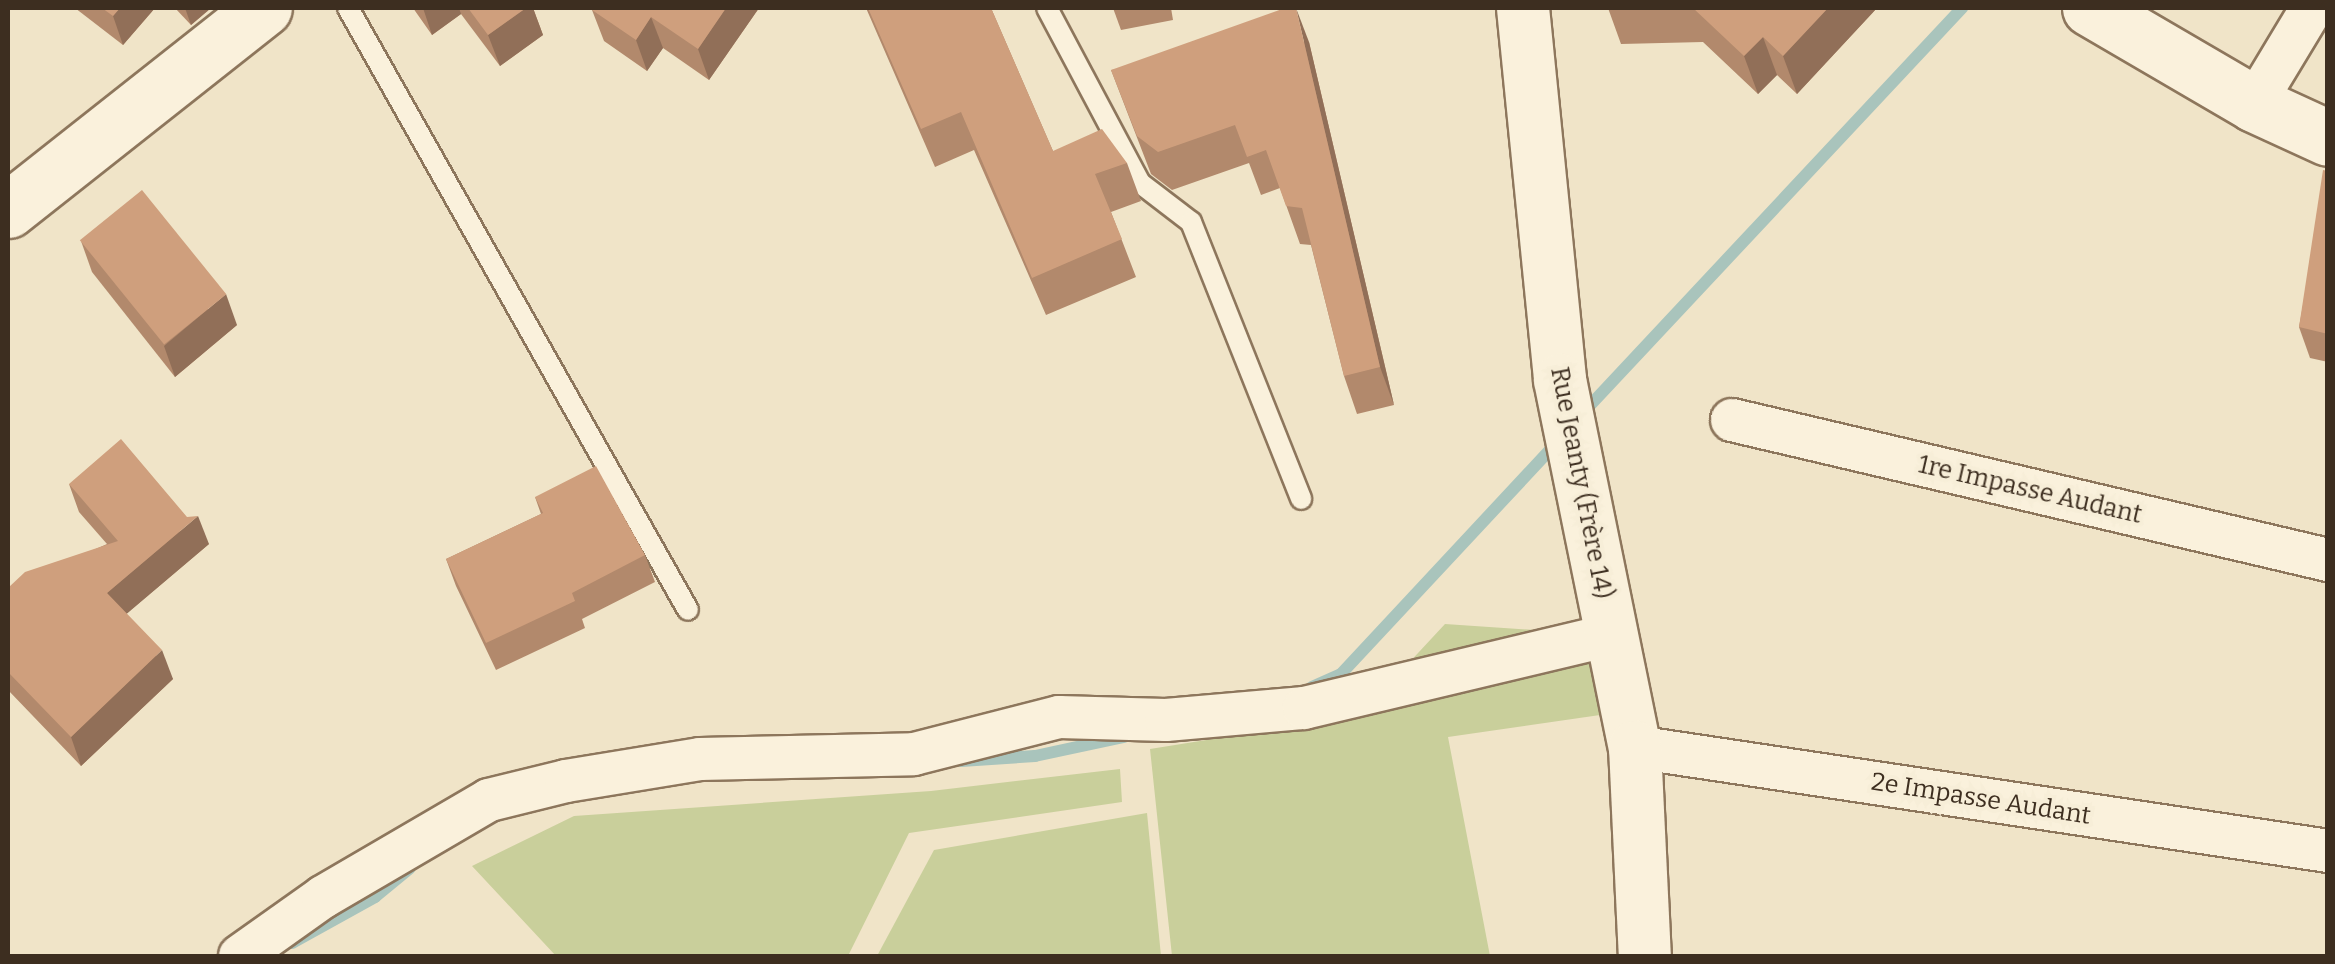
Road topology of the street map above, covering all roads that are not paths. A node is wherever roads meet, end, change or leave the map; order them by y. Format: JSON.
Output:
{"nodes":[{"id":1,"x":264,"y":8,"type":"edge"},
{"id":2,"x":348,"y":8,"type":"edge"},
{"id":3,"x":1048,"y":8,"type":"edge"},
{"id":4,"x":1523,"y":8,"type":"edge"},
{"id":5,"x":2090,"y":8,"type":"edge"},
{"id":6,"x":2312,"y":8,"type":"edge"},
{"id":7,"x":2254,"y":104,"type":"junction"},
{"id":8,"x":2328,"y":138,"type":"edge"},
{"id":9,"x":8,"y":210,"type":"edge"},
{"id":10,"x":1732,"y":420,"type":"dead end"},
{"id":11,"x":1300,"y":499,"type":"dead end"},
{"id":12,"x":2328,"y":560,"type":"edge"},
{"id":13,"x":688,"y":610,"type":"dead end"},
{"id":14,"x":1611,"y":635,"type":"junction"},
{"id":15,"x":1635,"y":747,"type":"junction"},
{"id":16,"x":2328,"y":851,"type":"edge"},
{"id":17,"x":240,"y":956,"type":"edge"},
{"id":18,"x":1645,"y":956,"type":"edge"}],
"edges":[{"from":1,"to":9,"type":"main road"},
{"from":2,"to":13,"type":"lane"},
{"from":3,"to":11,"type":"lane"},
{"from":4,"to":14,"type":"street","name":"Rue Jeanty (Frère 14)"},
{"from":5,"to":7,"type":"main road"},
{"from":6,"to":7,"type":"street"},
{"from":7,"to":8,"type":"main road"},
{"from":10,"to":12,"type":"street","name":"1re Impasse Audant"},
{"from":14,"to":15,"type":"street","name":"Rue Jeanty (Frère 14)"},
{"from":14,"to":17,"type":"street"},
{"from":15,"to":16,"type":"street","name":"2e Impasse Audant"},
{"from":15,"to":18,"type":"street","name":"Rue Jeanty (Frère 14)"}]}
